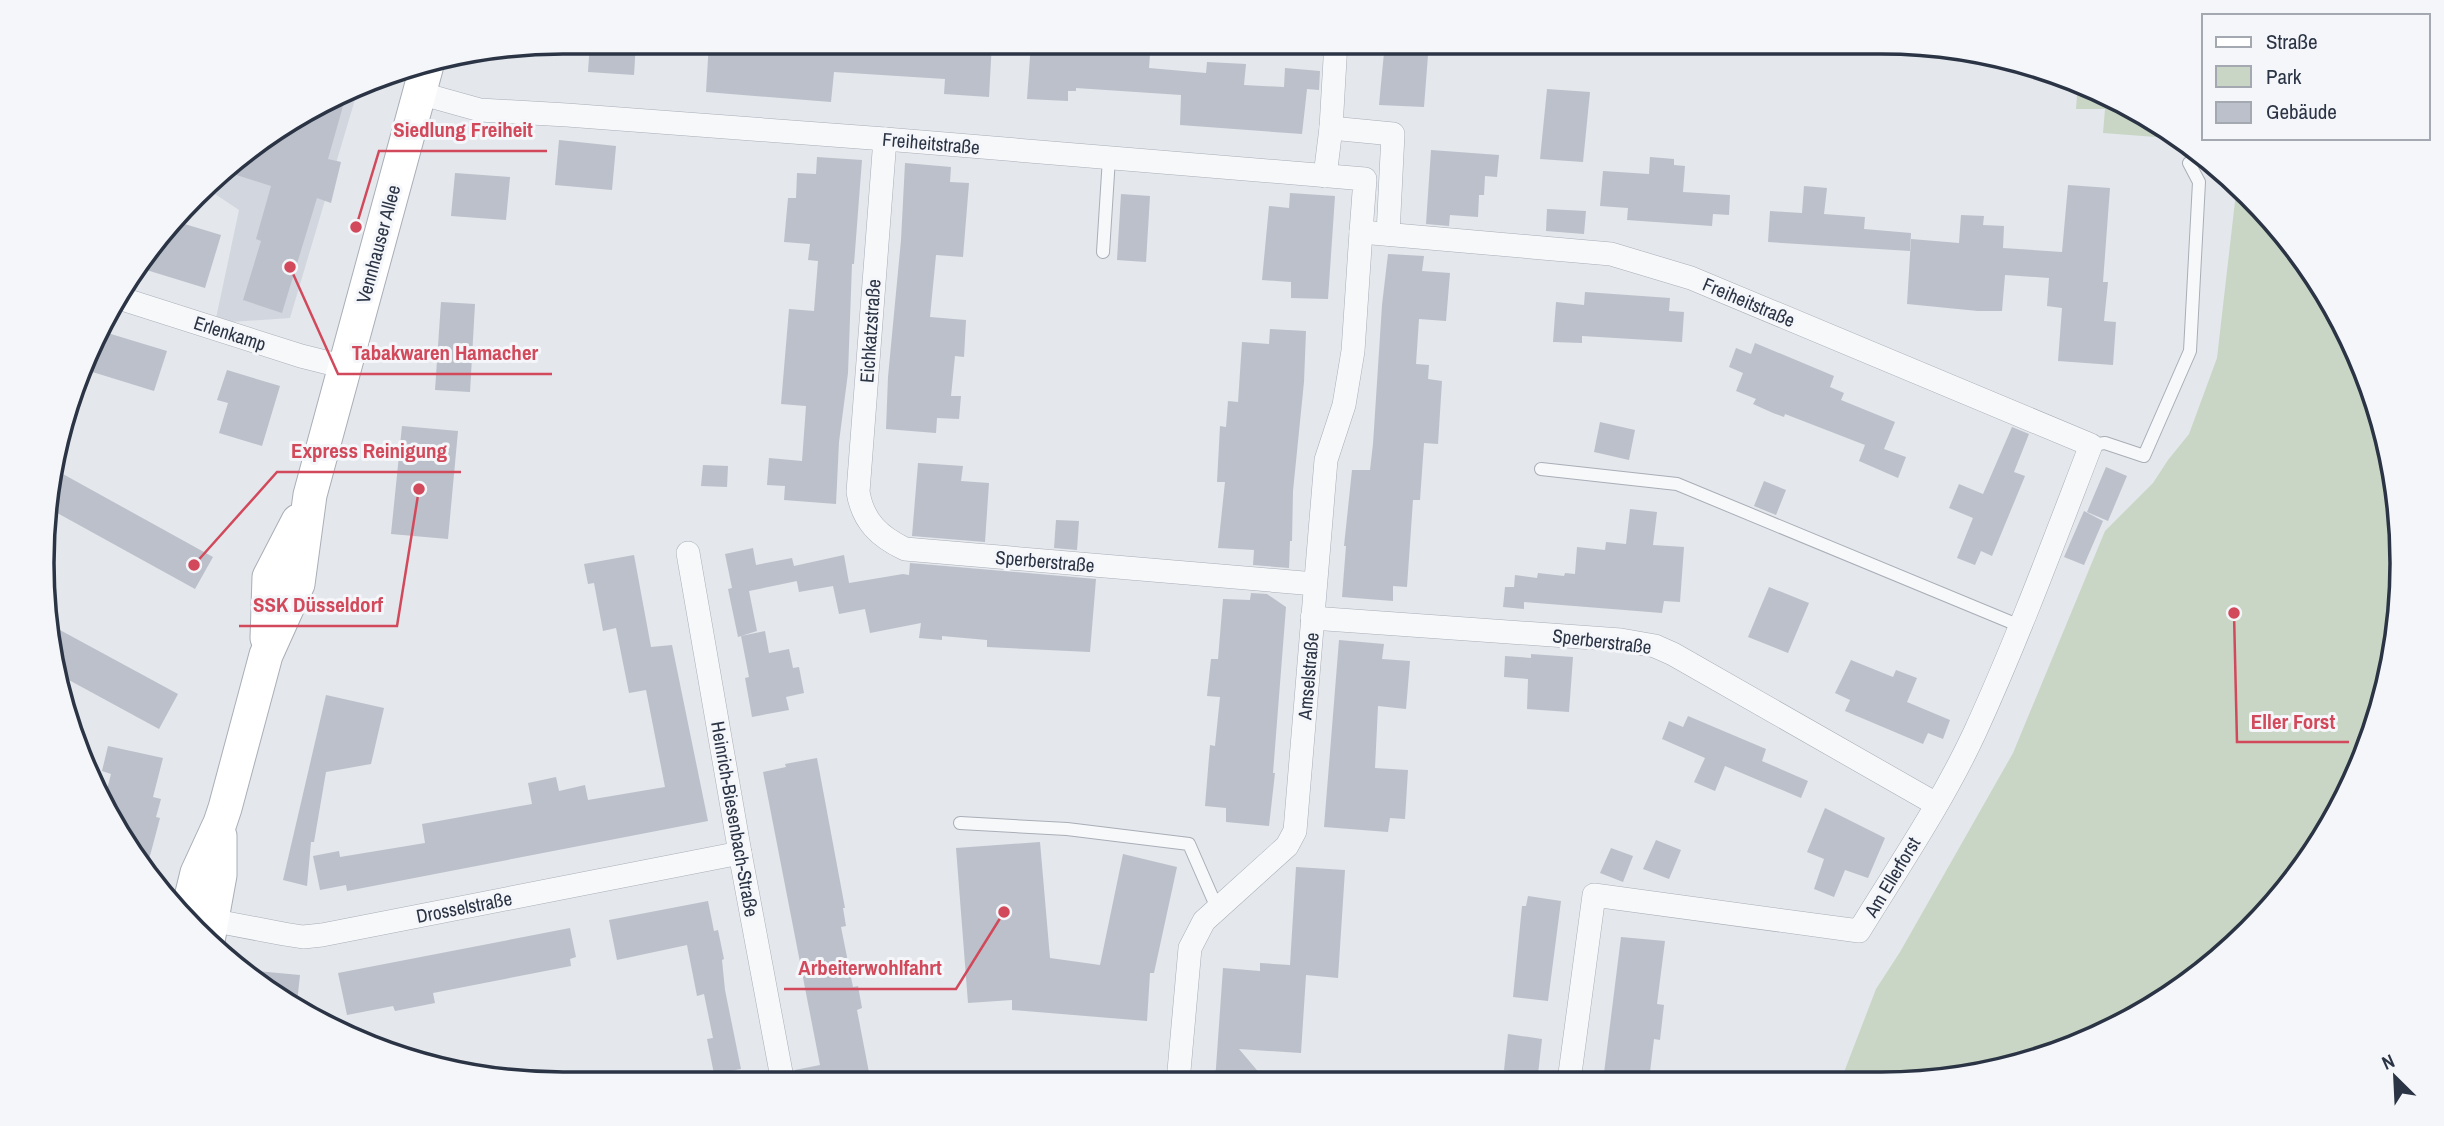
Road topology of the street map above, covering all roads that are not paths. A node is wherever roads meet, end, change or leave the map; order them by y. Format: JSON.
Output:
{"nodes":[{"id":1,"x":1335,"y":54,"type":"edge"},
{"id":2,"x":423,"y":79,"type":"edge"},
{"id":3,"x":1331,"y":128,"type":"junction"},
{"id":4,"x":884,"y":139,"type":"junction"},
{"id":5,"x":1109,"y":158,"type":"junction"},
{"id":6,"x":2189,"y":163,"type":"dead end"},
{"id":7,"x":1325,"y":176,"type":"junction"},
{"id":8,"x":1361,"y":232,"type":"junction"},
{"id":9,"x":1388,"y":234,"type":"junction"},
{"id":10,"x":1103,"y":252,"type":"dead end"},
{"id":11,"x":127,"y":301,"type":"edge"},
{"id":12,"x":345,"y":367,"type":"junction"},
{"id":13,"x":2091,"y":444,"type":"junction"},
{"id":14,"x":1541,"y":469,"type":"dead end"},
{"id":15,"x":869,"y":521,"type":"joint"},
{"id":16,"x":688,"y":554,"type":"dead end"},
{"id":17,"x":1315,"y":584,"type":"junction"},
{"id":18,"x":1312,"y":618,"type":"junction"},
{"id":19,"x":2020,"y":626,"type":"junction"},
{"id":20,"x":1936,"y":804,"type":"junction"},
{"id":21,"x":960,"y":823,"type":"dead end"},
{"id":22,"x":740,"y":853,"type":"junction"},
{"id":23,"x":1217,"y":908,"type":"junction"},
{"id":24,"x":200,"y":920,"type":"edge"},
{"id":25,"x":204,"y":924,"type":"edge"},
{"id":26,"x":781,"y":1072,"type":"edge"},
{"id":27,"x":1179,"y":1072,"type":"edge"},
{"id":28,"x":1570,"y":1072,"type":"edge"}],
"edges":[{"from":1,"to":3,"type":"street"},
{"from":2,"to":4,"type":"street","name":"Freiheitstraße"},
{"from":2,"to":12,"type":"main road","name":"Vennhauser Allee"},
{"from":3,"to":7,"type":"street"},
{"from":3,"to":9,"type":"street"},
{"from":4,"to":5,"type":"street","name":"Freiheitstraße"},
{"from":4,"to":15,"type":"street","name":"Eichkatzstraße"},
{"from":5,"to":7,"type":"street","name":"Freiheitstraße"},
{"from":5,"to":10,"type":"lane"},
{"from":6,"to":13,"type":"lane"},
{"from":7,"to":8,"type":"street","name":"Freiheitstraße"},
{"from":8,"to":9,"type":"street","name":"Freiheitstraße"},
{"from":8,"to":17,"type":"street","name":"Amselstraße"},
{"from":9,"to":13,"type":"street","name":"Freiheitstraße"},
{"from":11,"to":12,"type":"street","name":"Erlenkamp"},
{"from":12,"to":24,"type":"main road","name":"Vennhauser Allee"},
{"from":13,"to":19,"type":"street","name":"Am Ellerforst"},
{"from":14,"to":19,"type":"lane"},
{"from":15,"to":17,"type":"street","name":"Sperberstraße"},
{"from":16,"to":22,"type":"street","name":"Heinrich-Biesenbach-Straße"},
{"from":17,"to":18,"type":"street","name":"Amselstraße"},
{"from":18,"to":20,"type":"street","name":"Sperberstraße"},
{"from":18,"to":23,"type":"street","name":"Amselstraße"},
{"from":19,"to":20,"type":"street","name":"Am Ellerforst"},
{"from":20,"to":28,"type":"street","name":"Am Ellerforst"},
{"from":21,"to":23,"type":"lane"},
{"from":22,"to":25,"type":"street","name":"Drosselstraße"},
{"from":22,"to":26,"type":"street","name":"Heinrich-Biesenbach-Straße"},
{"from":23,"to":27,"type":"street","name":"Amselstraße"}]}
